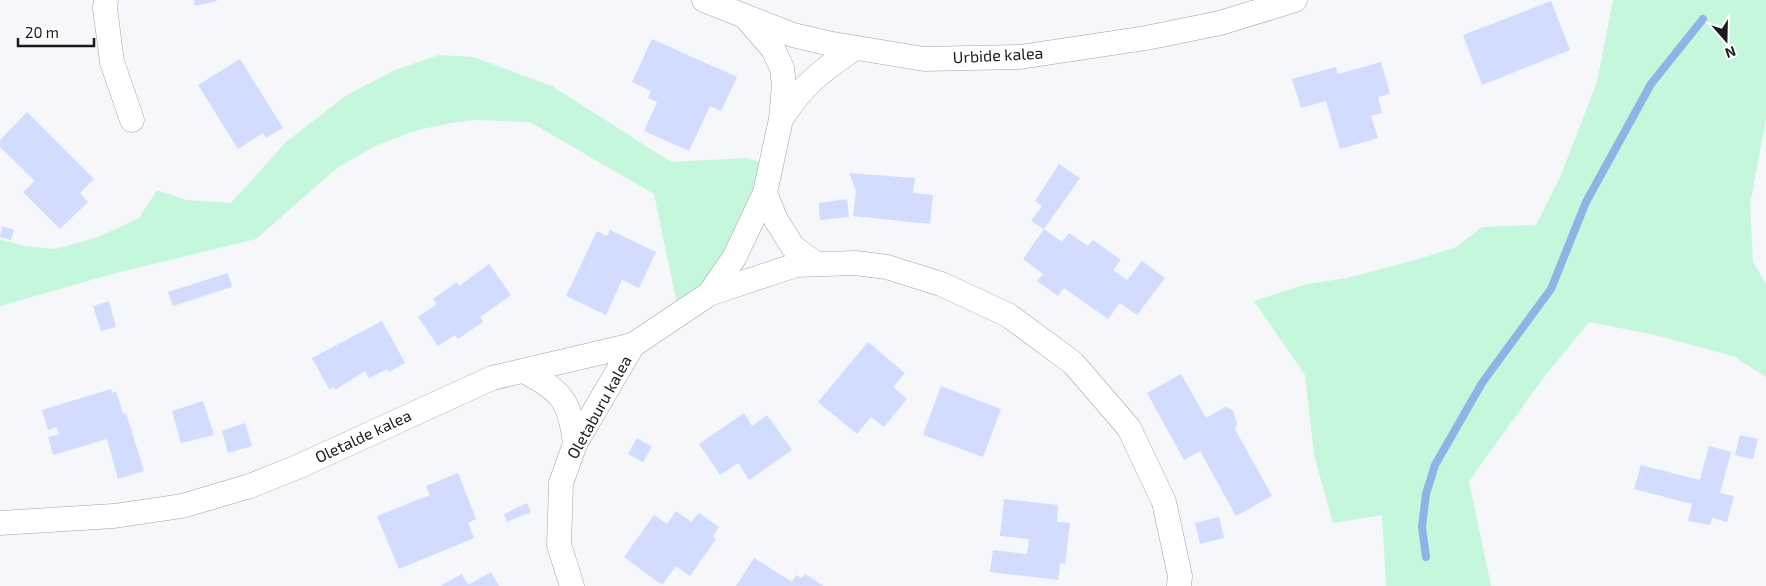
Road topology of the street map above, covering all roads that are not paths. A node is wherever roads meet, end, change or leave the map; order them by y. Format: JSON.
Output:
{"nodes":[{"id":1,"x":106,"y":0,"type":"edge"},
{"id":2,"x":704,"y":0,"type":"edge"},
{"id":3,"x":1295,"y":0,"type":"edge"},
{"id":4,"x":744,"y":16,"type":"junction"},
{"id":5,"x":806,"y":38,"type":"junction"},
{"id":6,"x":855,"y":48,"type":"junction"},
{"id":7,"x":782,"y":68,"type":"junction"},
{"id":8,"x":813,"y":79,"type":"junction"},
{"id":9,"x":781,"y":119,"type":"junction"},
{"id":10,"x":132,"y":120,"type":"dead end"},
{"id":11,"x":765,"y":193,"type":"junction"},
{"id":12,"x":815,"y":263,"type":"junction"},
{"id":13,"x":709,"y":294,"type":"junction"},
{"id":14,"x":633,"y":345,"type":"junction"},
{"id":15,"x":524,"y":371,"type":"junction"},
{"id":16,"x":575,"y":444,"type":"junction"},
{"id":17,"x":0,"y":523,"type":"edge"},
{"id":18,"x":572,"y":586,"type":"edge"},
{"id":19,"x":1179,"y":586,"type":"edge"}],
"edges":[{"from":1,"to":10,"type":"street"},
{"from":2,"to":4,"type":"street","name":"Urbide kalea"},
{"from":3,"to":6,"type":"street","name":"Urbide kalea"},
{"from":4,"to":5,"type":"street","name":"Urbide kalea"},
{"from":4,"to":7,"type":"street"},
{"from":5,"to":6,"type":"street","name":"Urbide kalea"},
{"from":5,"to":7,"type":"street"},
{"from":5,"to":8,"type":"street"},
{"from":6,"to":8,"type":"street"},
{"from":7,"to":9,"type":"street"},
{"from":8,"to":9,"type":"street"},
{"from":9,"to":11,"type":"street","name":"Oletalde kalea"},
{"from":11,"to":12,"type":"street"},
{"from":11,"to":13,"type":"street","name":"Oletalde kalea"},
{"from":12,"to":13,"type":"street","name":"Oletalde kalea"},
{"from":12,"to":19,"type":"street","name":"Oletalde kalea"},
{"from":13,"to":14,"type":"street","name":"Oletalde kalea"},
{"from":14,"to":15,"type":"street","name":"Oletalde kalea"},
{"from":14,"to":16,"type":"street","name":"Oletaburu kalea"},
{"from":15,"to":16,"type":"street"},
{"from":15,"to":17,"type":"street","name":"Oletalde kalea"},
{"from":16,"to":18,"type":"street","name":"Oletaburu kalea"}]}
